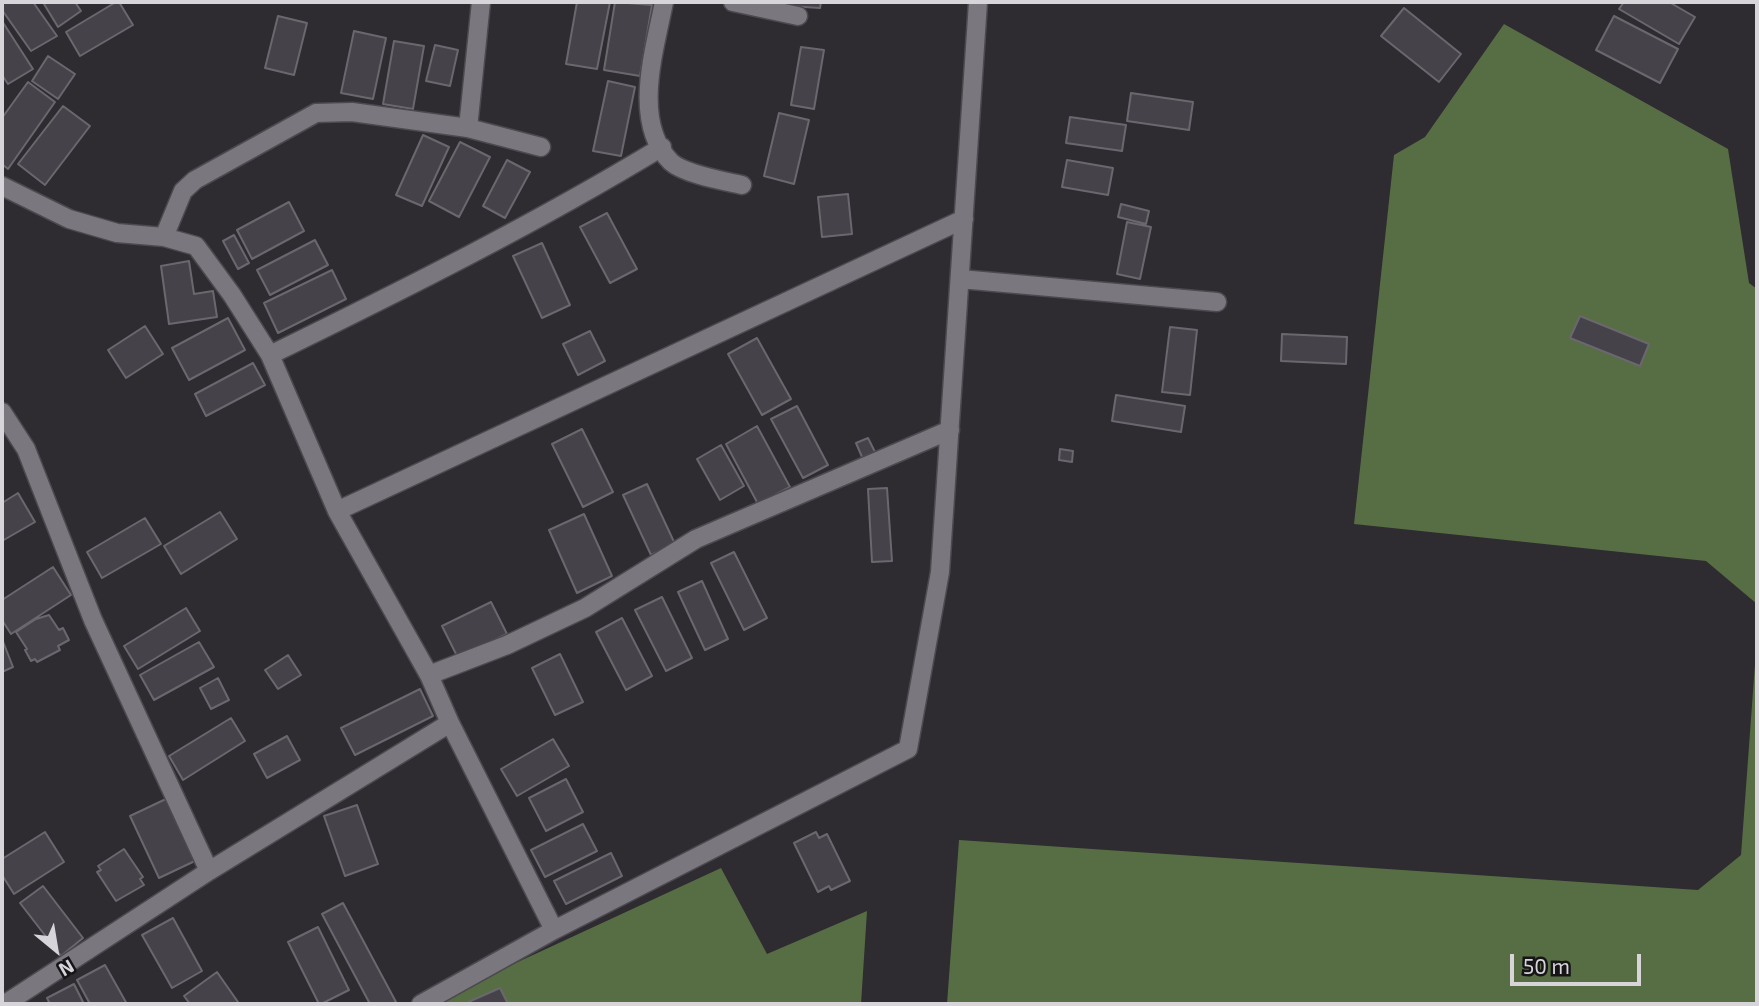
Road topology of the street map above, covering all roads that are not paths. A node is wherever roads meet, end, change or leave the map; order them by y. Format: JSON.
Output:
{"nodes":[{"id":1,"x":481,"y":2,"type":"edge"},
{"id":2,"x":664,"y":2,"type":"edge"},
{"id":3,"x":733,"y":2,"type":"edge"},
{"id":4,"x":978,"y":2,"type":"edge"},
{"id":5,"x":798,"y":16,"type":"dead end"},
{"id":6,"x":468,"y":128,"type":"junction"},
{"id":7,"x":541,"y":147,"type":"dead end"},
{"id":8,"x":662,"y":147,"type":"junction"},
{"id":9,"x":742,"y":185,"type":"dead end"},
{"id":10,"x":2,"y":186,"type":"edge"},
{"id":11,"x":964,"y":219,"type":"junction"},
{"id":12,"x":164,"y":237,"type":"junction"},
{"id":13,"x":960,"y":279,"type":"junction"},
{"id":14,"x":1217,"y":302,"type":"dead end"},
{"id":15,"x":270,"y":355,"type":"junction"},
{"id":16,"x":2,"y":412,"type":"edge"},
{"id":17,"x":950,"y":430,"type":"junction"},
{"id":18,"x":337,"y":511,"type":"junction"},
{"id":19,"x":429,"y":675,"type":"junction"},
{"id":20,"x":450,"y":723,"type":"junction"},
{"id":21,"x":209,"y":871,"type":"junction"},
{"id":22,"x":554,"y":930,"type":"junction"},
{"id":23,"x":5,"y":1004,"type":"edge"},
{"id":24,"x":421,"y":1004,"type":"edge"}],
"edges":[{"from":1,"to":6,"type":"street"},
{"from":2,"to":8,"type":"street"},
{"from":3,"to":5,"type":"street"},
{"from":4,"to":11,"type":"street"},
{"from":6,"to":7,"type":"street"},
{"from":6,"to":12,"type":"street"},
{"from":8,"to":9,"type":"street"},
{"from":8,"to":15,"type":"street"},
{"from":10,"to":12,"type":"street"},
{"from":11,"to":13,"type":"street"},
{"from":11,"to":18,"type":"street"},
{"from":12,"to":15,"type":"street"},
{"from":13,"to":14,"type":"street"},
{"from":13,"to":17,"type":"street"},
{"from":15,"to":18,"type":"street"},
{"from":16,"to":21,"type":"street"},
{"from":17,"to":19,"type":"street"},
{"from":17,"to":22,"type":"street"},
{"from":18,"to":19,"type":"street"},
{"from":19,"to":20,"type":"street"},
{"from":20,"to":21,"type":"street"},
{"from":20,"to":22,"type":"street"},
{"from":21,"to":23,"type":"street"},
{"from":22,"to":24,"type":"street"}]}
